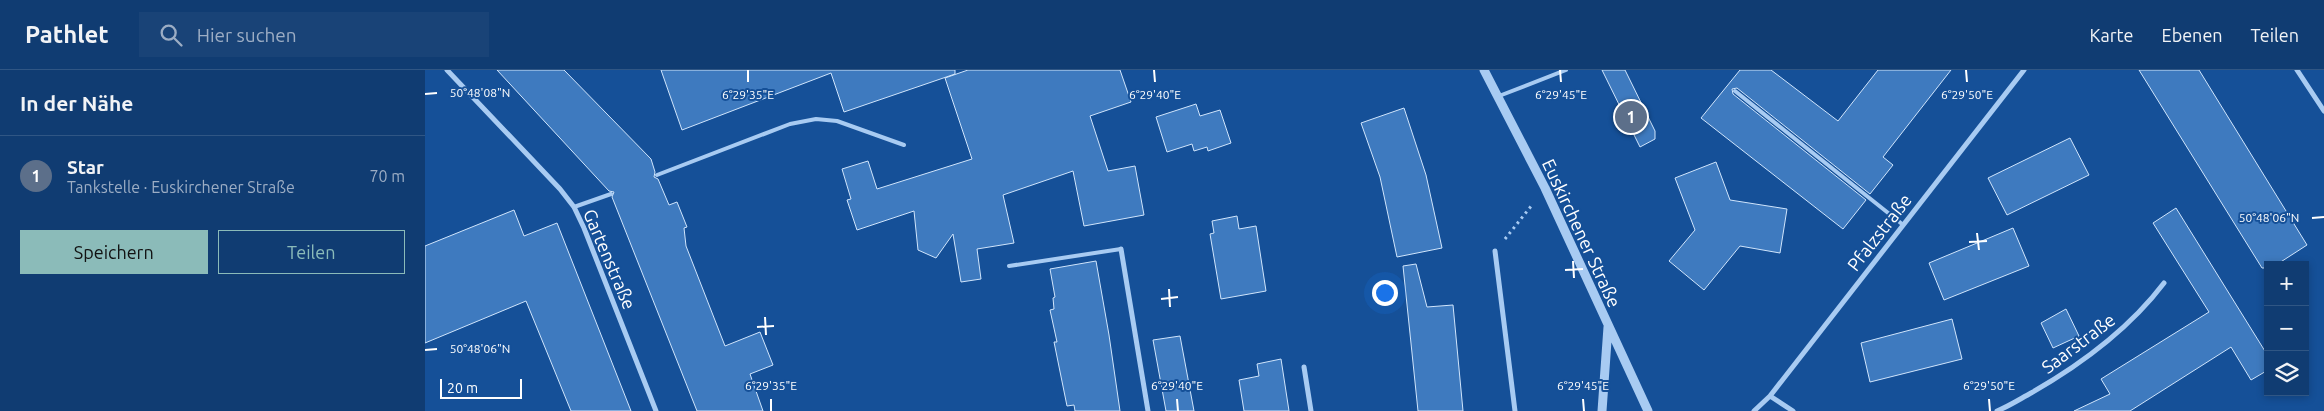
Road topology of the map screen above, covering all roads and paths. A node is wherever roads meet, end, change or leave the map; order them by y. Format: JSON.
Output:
{"nodes":[{"id":1,"x":447,"y":70,"type":"edge"},
{"id":2,"x":1484,"y":70,"type":"edge"},
{"id":3,"x":1566,"y":70,"type":"edge"},
{"id":4,"x":2024,"y":70,"type":"edge"},
{"id":5,"x":2297,"y":70,"type":"edge"},
{"id":6,"x":1735,"y":91,"type":"dead end"},
{"id":7,"x":1497,"y":97,"type":"junction"},
{"id":8,"x":2324,"y":111,"type":"edge"},
{"id":9,"x":904,"y":145,"type":"dead end"},
{"id":10,"x":657,"y":175,"type":"dead end"},
{"id":11,"x":1545,"y":188,"type":"junction"},
{"id":12,"x":611,"y":194,"type":"dead end"},
{"id":13,"x":574,"y":208,"type":"junction"},
{"id":14,"x":1903,"y":224,"type":"junction"},
{"id":15,"x":1121,"y":250,"type":"joint"},
{"id":16,"x":1495,"y":250,"type":"joint"},
{"id":17,"x":1009,"y":266,"type":"dead end"},
{"id":18,"x":2164,"y":283,"type":"dead end"},
{"id":19,"x":1608,"y":324,"type":"junction"},
{"id":20,"x":1304,"y":367,"type":"dead end"},
{"id":21,"x":1770,"y":396,"type":"junction"},
{"id":22,"x":656,"y":411,"type":"edge"},
{"id":23,"x":1148,"y":411,"type":"edge"},
{"id":24,"x":1311,"y":411,"type":"edge"},
{"id":25,"x":1515,"y":411,"type":"edge"},
{"id":26,"x":1602,"y":411,"type":"edge"},
{"id":27,"x":1649,"y":411,"type":"edge"},
{"id":28,"x":1754,"y":411,"type":"edge"},
{"id":29,"x":1793,"y":411,"type":"edge"},
{"id":30,"x":1997,"y":411,"type":"edge"}],
"edges":[{"from":1,"to":13,"type":"street","name":"Gartenstraße"},
{"from":2,"to":7,"type":"street","name":"Euskirchener Straße"},
{"from":3,"to":7,"type":"lane"},
{"from":4,"to":14,"type":"street","name":"Pfalzstraße"},
{"from":5,"to":8,"type":"street"},
{"from":6,"to":14,"type":"lane"},
{"from":7,"to":11,"type":"street","name":"Euskirchener Straße"},
{"from":9,"to":10,"type":"lane"},
{"from":11,"to":16,"type":"path"},
{"from":11,"to":19,"type":"street","name":"Euskirchener Straße"},
{"from":12,"to":13,"type":"lane"},
{"from":13,"to":22,"type":"street","name":"Gartenstraße"},
{"from":14,"to":21,"type":"street","name":"Pfalzstraße"},
{"from":15,"to":17,"type":"lane"},
{"from":15,"to":23,"type":"street"},
{"from":16,"to":25,"type":"street"},
{"from":18,"to":30,"type":"street","name":"Saarstraße"},
{"from":19,"to":26,"type":"street"},
{"from":19,"to":27,"type":"street","name":"Euskirchener Straße"},
{"from":20,"to":24,"type":"street"},
{"from":21,"to":28,"type":"street","name":"Pfalzstraße"},
{"from":21,"to":29,"type":"street"}]}
